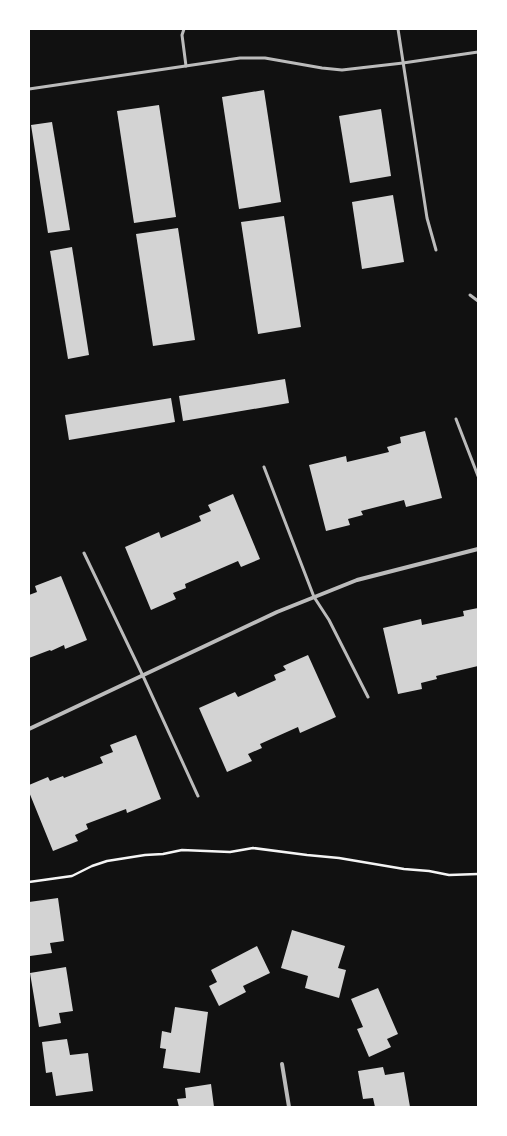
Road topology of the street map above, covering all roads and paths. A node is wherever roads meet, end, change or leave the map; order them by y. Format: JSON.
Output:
{"nodes":[{"id":1,"x":184,"y":29,"type":"edge"},
{"id":2,"x":398,"y":29,"type":"edge"},
{"id":3,"x":478,"y":52,"type":"edge"},
{"id":4,"x":403,"y":63,"type":"junction"},
{"id":5,"x":186,"y":66,"type":"junction"},
{"id":6,"x":29,"y":89,"type":"edge"},
{"id":7,"x":436,"y":250,"type":"dead end"},
{"id":8,"x":470,"y":295,"type":"dead end"},
{"id":9,"x":478,"y":301,"type":"edge"},
{"id":10,"x":456,"y":419,"type":"dead end"},
{"id":11,"x":264,"y":468,"type":"dead end"},
{"id":12,"x":478,"y":476,"type":"edge"},
{"id":13,"x":478,"y":549,"type":"edge"},
{"id":14,"x":84,"y":554,"type":"dead end"},
{"id":15,"x":314,"y":597,"type":"junction"},
{"id":16,"x":143,"y":676,"type":"junction"},
{"id":17,"x":368,"y":697,"type":"dead end"},
{"id":18,"x":29,"y":729,"type":"edge"},
{"id":19,"x":198,"y":796,"type":"dead end"},
{"id":20,"x":478,"y":874,"type":"edge"},
{"id":21,"x":29,"y":882,"type":"edge"},
{"id":22,"x":282,"y":1064,"type":"dead end"},
{"id":23,"x":289,"y":1107,"type":"edge"}],
"edges":[{"from":1,"to":5,"type":"lane"},
{"from":2,"to":4,"type":"lane"},
{"from":3,"to":4,"type":"lane"},
{"from":4,"to":5,"type":"lane"},
{"from":4,"to":7,"type":"lane"},
{"from":5,"to":6,"type":"lane"},
{"from":8,"to":9,"type":"lane"},
{"from":10,"to":12,"type":"lane"},
{"from":11,"to":15,"type":"lane"},
{"from":13,"to":15,"type":"street"},
{"from":14,"to":16,"type":"lane"},
{"from":15,"to":16,"type":"street"},
{"from":15,"to":17,"type":"lane"},
{"from":16,"to":18,"type":"street"},
{"from":16,"to":19,"type":"lane"},
{"from":20,"to":21,"type":"path"},
{"from":22,"to":23,"type":"street"}]}
